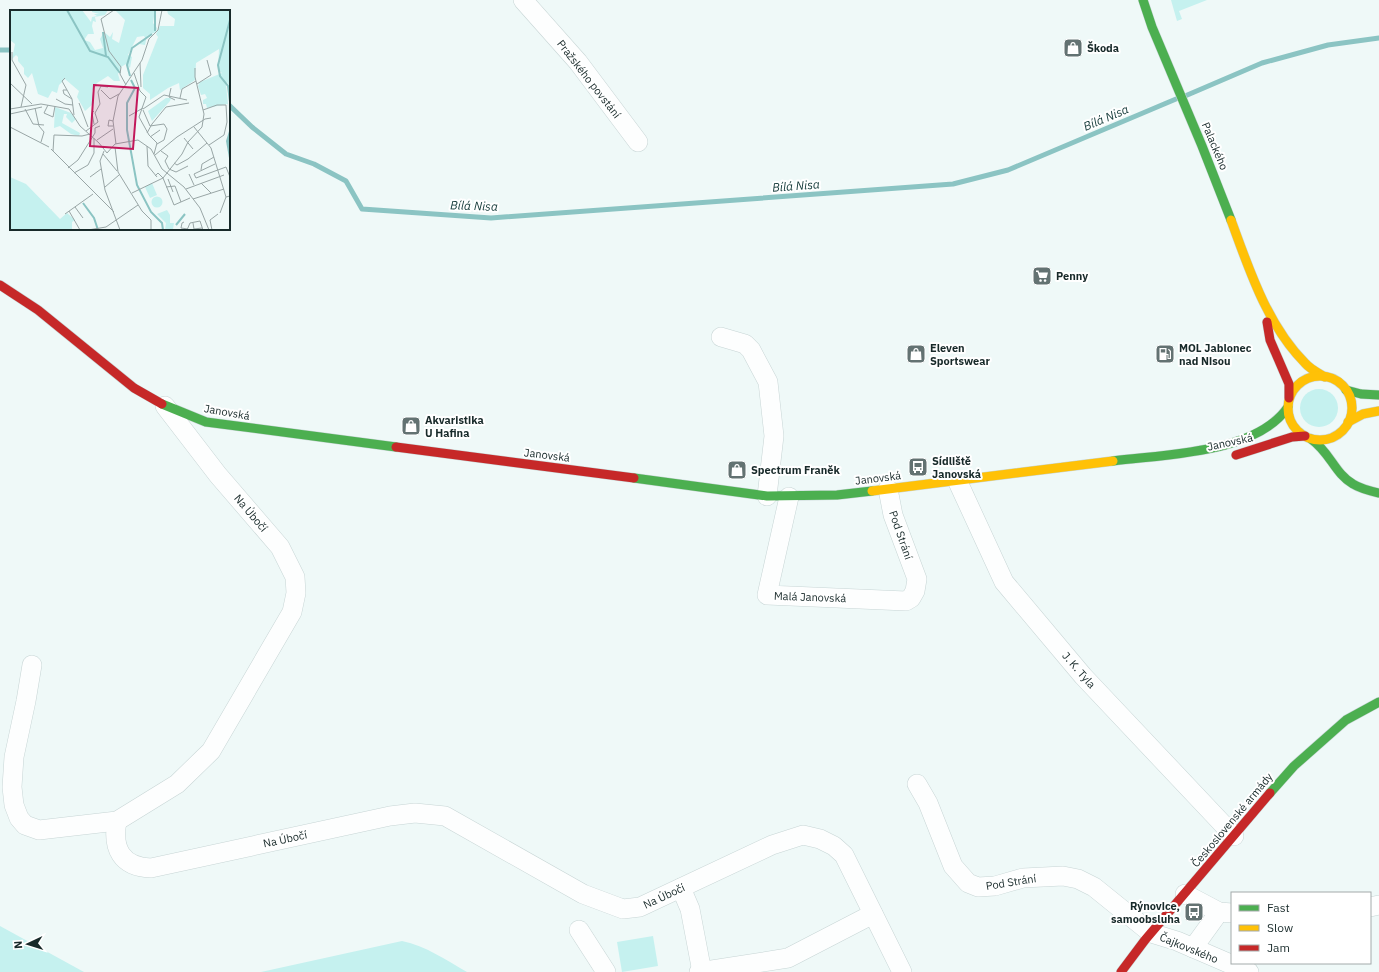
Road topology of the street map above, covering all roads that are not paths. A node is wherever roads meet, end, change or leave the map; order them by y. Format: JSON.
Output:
{"nodes":[{"id":1,"x":523,"y":0,"type":"edge"},
{"id":2,"x":1143,"y":0,"type":"edge"},
{"id":3,"x":638,"y":142,"type":"dead end"},
{"id":4,"x":0,"y":285,"type":"edge"},
{"id":5,"x":1263,"y":301,"type":"junction"},
{"id":6,"x":721,"y":337,"type":"dead end"},
{"id":7,"x":1325,"y":377,"type":"junction"},
{"id":8,"x":1346,"y":390,"type":"junction"},
{"id":9,"x":1379,"y":395,"type":"edge"},
{"id":10,"x":1289,"y":402,"type":"junction"},
{"id":11,"x":165,"y":406,"type":"junction"},
{"id":12,"x":1379,"y":411,"type":"edge"},
{"id":13,"x":1347,"y":425,"type":"junction"},
{"id":14,"x":1308,"y":438,"type":"junction"},
{"id":15,"x":1341,"y":442,"type":"dead end"},
{"id":16,"x":1228,"y":457,"type":"dead end"},
{"id":17,"x":1134,"y":459,"type":"junction"},
{"id":18,"x":1200,"y":460,"type":"dead end"},
{"id":19,"x":957,"y":480,"type":"junction"},
{"id":20,"x":1366,"y":480,"type":"dead end"},
{"id":21,"x":1379,"y":486,"type":"edge"},
{"id":22,"x":888,"y":489,"type":"junction"},
{"id":23,"x":1379,"y":493,"type":"edge"},
{"id":24,"x":767,"y":496,"type":"junction"},
{"id":25,"x":789,"y":497,"type":"junction"},
{"id":26,"x":906,"y":601,"type":"joint"},
{"id":27,"x":32,"y":665,"type":"dead end"},
{"id":28,"x":1379,"y":702,"type":"edge"},
{"id":29,"x":917,"y":784,"type":"dead end"},
{"id":30,"x":117,"y":820,"type":"junction"},
{"id":31,"x":1234,"y":836,"type":"junction"},
{"id":32,"x":681,"y":888,"type":"junction"},
{"id":33,"x":1185,"y":894,"type":"junction"},
{"id":34,"x":1226,"y":912,"type":"edge"},
{"id":35,"x":873,"y":914,"type":"junction"},
{"id":36,"x":579,"y":930,"type":"dead end"},
{"id":37,"x":1151,"y":933,"type":"junction"},
{"id":38,"x":1193,"y":948,"type":"junction"},
{"id":39,"x":1237,"y":970,"type":"edge"},
{"id":40,"x":606,"y":972,"type":"edge"},
{"id":41,"x":701,"y":972,"type":"edge"},
{"id":42,"x":902,"y":972,"type":"edge"},
{"id":43,"x":1121,"y":972,"type":"edge"}],
"edges":[{"from":1,"to":3,"type":"street","name":"Pražského povstání"},
{"from":2,"to":5,"type":"street","name":"Palackého"},
{"from":4,"to":11,"type":"street","name":"Janovská"},
{"from":5,"to":7,"type":"street","name":"Palackého"},
{"from":5,"to":10,"type":"street","name":"Palackého"},
{"from":6,"to":24,"type":"street"},
{"from":7,"to":8,"type":"street"},
{"from":7,"to":10,"type":"street"},
{"from":8,"to":9,"type":"street"},
{"from":8,"to":13,"type":"street"},
{"from":10,"to":14,"type":"street"},
{"from":10,"to":17,"type":"street","name":"Janovská"},
{"from":11,"to":24,"type":"street","name":"Janovská"},
{"from":11,"to":30,"type":"street","name":"Na Úbočí"},
{"from":12,"to":13,"type":"street"},
{"from":13,"to":14,"type":"street"},
{"from":13,"to":15,"type":"street"},
{"from":14,"to":16,"type":"street","name":"Janovská"},
{"from":14,"to":23,"type":"street"},
{"from":17,"to":18,"type":"street","name":"Janovská"},
{"from":17,"to":19,"type":"street","name":"Janovská"},
{"from":19,"to":22,"type":"street","name":"Janovská"},
{"from":19,"to":31,"type":"street","name":"J. K. Tyla"},
{"from":20,"to":21,"type":"street"},
{"from":22,"to":25,"type":"street","name":"Janovská"},
{"from":22,"to":26,"type":"street","name":"Pod Strání"},
{"from":24,"to":25,"type":"street","name":"Janovská"},
{"from":25,"to":26,"type":"street","name":"Malá Janovská"},
{"from":27,"to":30,"type":"street"},
{"from":28,"to":31,"type":"street","name":"Československé armády"},
{"from":29,"to":37,"type":"street","name":"Pod Strání"},
{"from":30,"to":32,"type":"street","name":"Na Úbočí"},
{"from":31,"to":33,"type":"street","name":"Československé armády"},
{"from":32,"to":35,"type":"street","name":"Na Úbočí"},
{"from":32,"to":41,"type":"street"},
{"from":33,"to":34,"type":"street"},
{"from":33,"to":37,"type":"street","name":"Československé armády"},
{"from":34,"to":38,"type":"street"},
{"from":35,"to":41,"type":"street"},
{"from":35,"to":42,"type":"street","name":"Na Úbočí"},
{"from":36,"to":40,"type":"street"},
{"from":37,"to":38,"type":"street","name":"Čajkovského"},
{"from":37,"to":43,"type":"street","name":"Československé armády"},
{"from":38,"to":39,"type":"street","name":"Čajkovského"}]}
